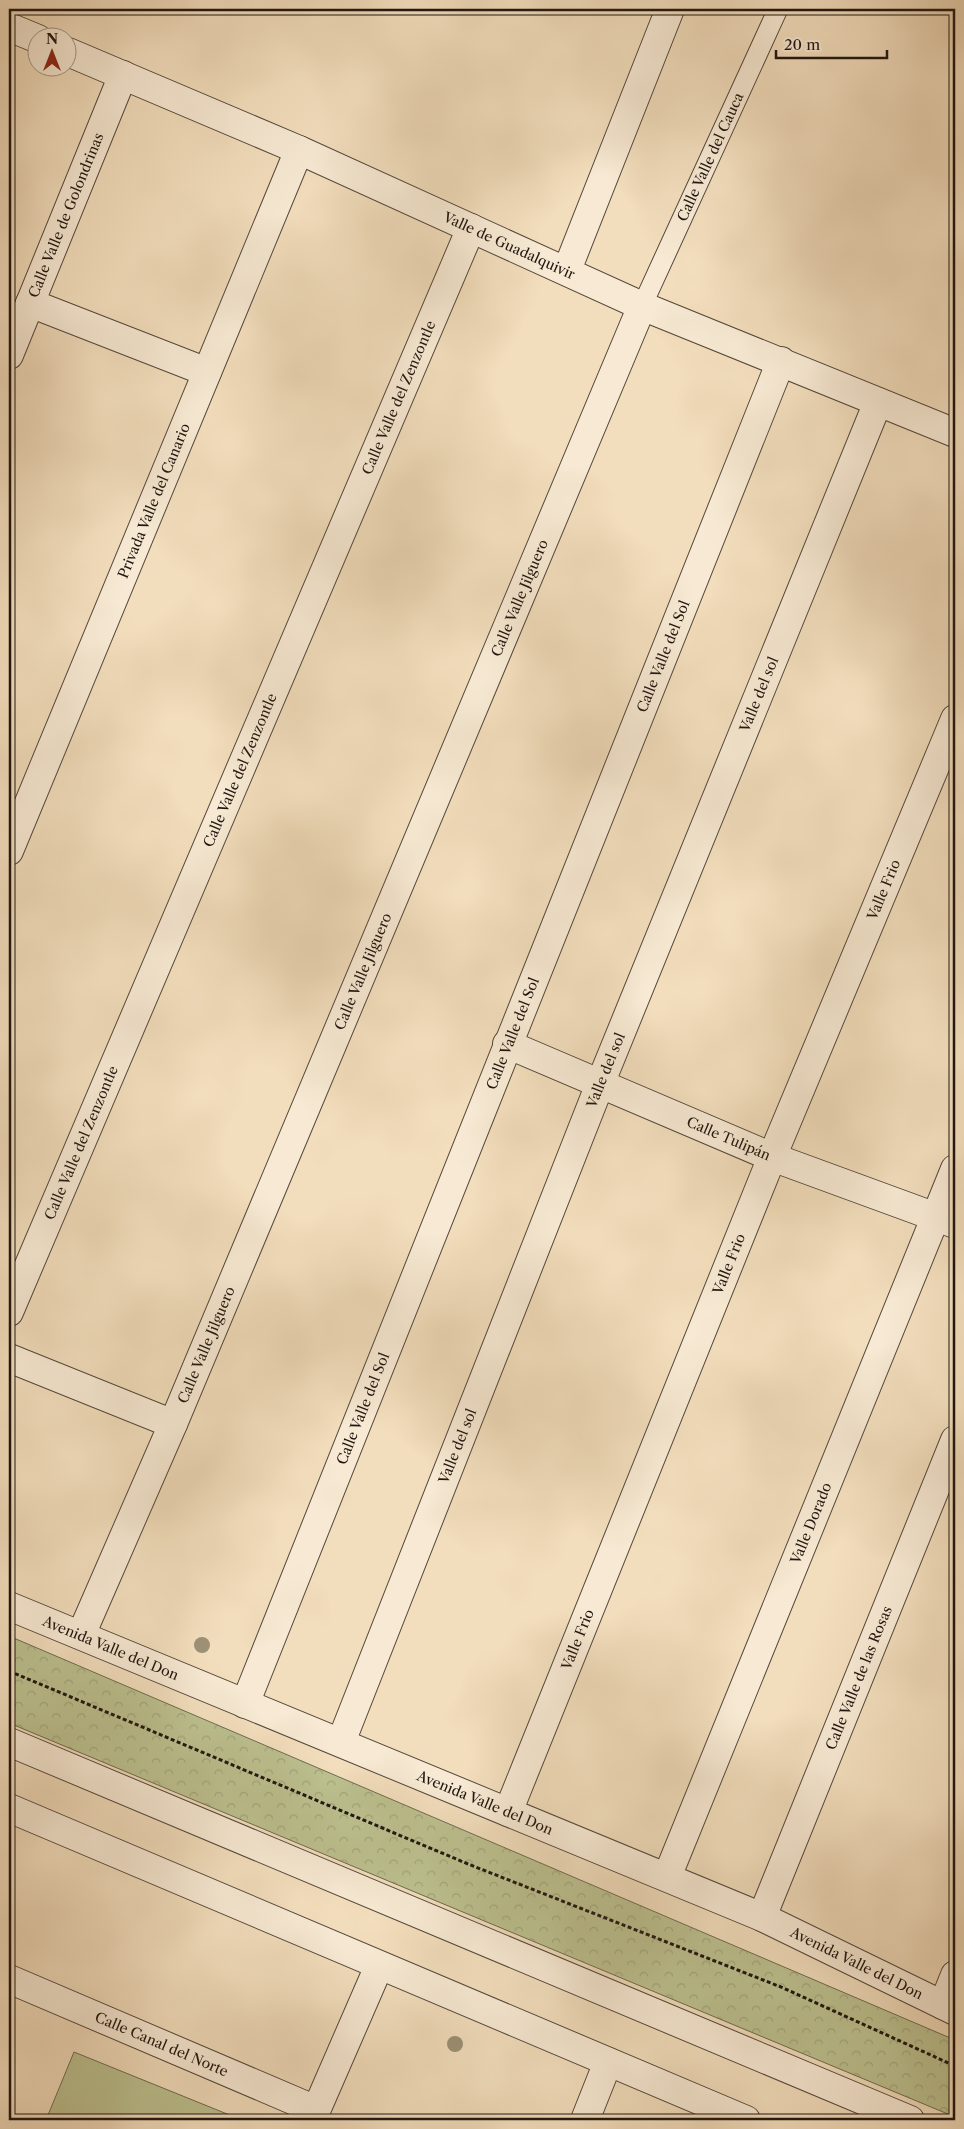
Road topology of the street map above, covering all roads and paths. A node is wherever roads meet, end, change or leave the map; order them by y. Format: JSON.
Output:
{"nodes":[{"id":1,"x":670,"y":9,"type":"edge"},
{"id":2,"x":778,"y":9,"type":"edge"},
{"id":3,"x":9,"y":26,"type":"edge"},
{"id":4,"x":28,"y":35,"type":"edge"},
{"id":5,"x":78,"y":56,"type":"edge"},
{"id":6,"x":124,"y":75,"type":"junction"},
{"id":7,"x":299,"y":150,"type":"junction"},
{"id":8,"x":471,"y":228,"type":"junction"},
{"id":9,"x":567,"y":270,"type":"junction"},
{"id":10,"x":30,"y":303,"type":"junction"},
{"id":11,"x":642,"y":306,"type":"junction"},
{"id":12,"x":9,"y":355,"type":"edge"},
{"id":13,"x":781,"y":361,"type":"junction"},
{"id":14,"x":207,"y":372,"type":"junction"},
{"id":15,"x":878,"y":402,"type":"junction"},
{"id":16,"x":955,"y":433,"type":"edge"},
{"id":17,"x":955,"y":719,"type":"edge"},
{"id":18,"x":9,"y":851,"type":"edge"},
{"id":19,"x":507,"y":1044,"type":"junction"},
{"id":20,"x":600,"y":1084,"type":"junction"},
{"id":21,"x":772,"y":1156,"type":"junction"},
{"id":22,"x":955,"y":1169,"type":"edge"},
{"id":23,"x":945,"y":1219,"type":"edge"},
{"id":24,"x":9,"y":1312,"type":"edge"},
{"id":25,"x":9,"y":1358,"type":"edge"},
{"id":26,"x":173,"y":1424,"type":"junction"},
{"id":27,"x":955,"y":1440,"type":"edge"},
{"id":28,"x":9,"y":1606,"type":"edge"},
{"id":29,"x":81,"y":1635,"type":"junction"},
{"id":30,"x":9,"y":1671,"type":"edge"},
{"id":31,"x":245,"y":1704,"type":"junction"},
{"id":32,"x":9,"y":1742,"type":"edge"},
{"id":33,"x":340,"y":1742,"type":"junction"},
{"id":34,"x":9,"y":1808,"type":"edge"},
{"id":35,"x":508,"y":1812,"type":"junction"},
{"id":36,"x":667,"y":1877,"type":"junction"},
{"id":37,"x":762,"y":1917,"type":"junction"},
{"id":38,"x":379,"y":1966,"type":"junction"},
{"id":39,"x":955,"y":1975,"type":"edge"},
{"id":40,"x":9,"y":1979,"type":"edge"},
{"id":41,"x":949,"y":2008,"type":"edge"},
{"id":42,"x":608,"y":2062,"type":"junction"},
{"id":43,"x":955,"y":2066,"type":"edge"},
{"id":44,"x":314,"y":2115,"type":"edge"},
{"id":45,"x":584,"y":2120,"type":"edge"},
{"id":46,"x":746,"y":2120,"type":"edge"},
{"id":47,"x":910,"y":2120,"type":"edge"}],
"edges":[{"from":1,"to":9,"type":"street"},
{"from":2,"to":11,"type":"lane","name":"Calle Valle del Cauca"},
{"from":3,"to":4,"type":"street"},
{"from":5,"to":6,"type":"street","name":"Valle de Guadalquivir"},
{"from":6,"to":7,"type":"street","name":"Valle de Guadalquivir"},
{"from":6,"to":10,"type":"street","name":"Calle Valle de Golondrinas"},
{"from":7,"to":8,"type":"street","name":"Valle de Guadalquivir"},
{"from":7,"to":14,"type":"street","name":"Privada Valle del Canario"},
{"from":8,"to":9,"type":"street","name":"Valle de Guadalquivir"},
{"from":8,"to":24,"type":"street","name":"Calle Valle del Zenzontle"},
{"from":9,"to":11,"type":"street","name":"Valle de Guadalquivir"},
{"from":10,"to":12,"type":"street","name":"Calle Valle de Golondrinas"},
{"from":10,"to":14,"type":"street"},
{"from":11,"to":13,"type":"street","name":"Valle de Guadalquivir"},
{"from":11,"to":26,"type":"street","name":"Calle Valle Jilguero"},
{"from":13,"to":15,"type":"street","name":"Valle de Guadalquivir"},
{"from":13,"to":19,"type":"street","name":"Calle Valle del Sol"},
{"from":14,"to":18,"type":"street","name":"Privada Valle del Canario"},
{"from":15,"to":16,"type":"street","name":"Valle de Guadalquivir"},
{"from":15,"to":20,"type":"street","name":"Valle del sol"},
{"from":17,"to":21,"type":"street","name":"Valle Frio"},
{"from":19,"to":20,"type":"street","name":"Calle Tulipán"},
{"from":19,"to":31,"type":"street","name":"Calle Valle del Sol"},
{"from":20,"to":21,"type":"street","name":"Calle Tulipán"},
{"from":20,"to":33,"type":"street","name":"Valle del sol"},
{"from":21,"to":23,"type":"street","name":"Calle Tulipán"},
{"from":21,"to":35,"type":"street","name":"Valle Frio"},
{"from":22,"to":23,"type":"street","name":"Valle Dorado"},
{"from":23,"to":36,"type":"street","name":"Valle Dorado"},
{"from":25,"to":26,"type":"street"},
{"from":26,"to":29,"type":"street","name":"Calle Valle Jilguero"},
{"from":27,"to":37,"type":"street","name":"Calle Valle de las Rosas"},
{"from":28,"to":29,"type":"street","name":"Avenida Valle del Don"},
{"from":29,"to":31,"type":"street","name":"Avenida Valle del Don"},
{"from":30,"to":43,"type":"path"},
{"from":31,"to":33,"type":"street","name":"Avenida Valle del Don"},
{"from":32,"to":47,"type":"street"},
{"from":33,"to":35,"type":"street","name":"Avenida Valle del Don"},
{"from":34,"to":38,"type":"street"},
{"from":35,"to":36,"type":"street","name":"Avenida Valle del Don"},
{"from":36,"to":37,"type":"street","name":"Avenida Valle del Don"},
{"from":37,"to":41,"type":"street","name":"Avenida Valle del Don"},
{"from":38,"to":42,"type":"street"},
{"from":38,"to":44,"type":"street"},
{"from":39,"to":41,"type":"street"},
{"from":40,"to":44,"type":"street","name":"Calle Canal del Norte"},
{"from":42,"to":45,"type":"street"},
{"from":42,"to":46,"type":"street"}]}
